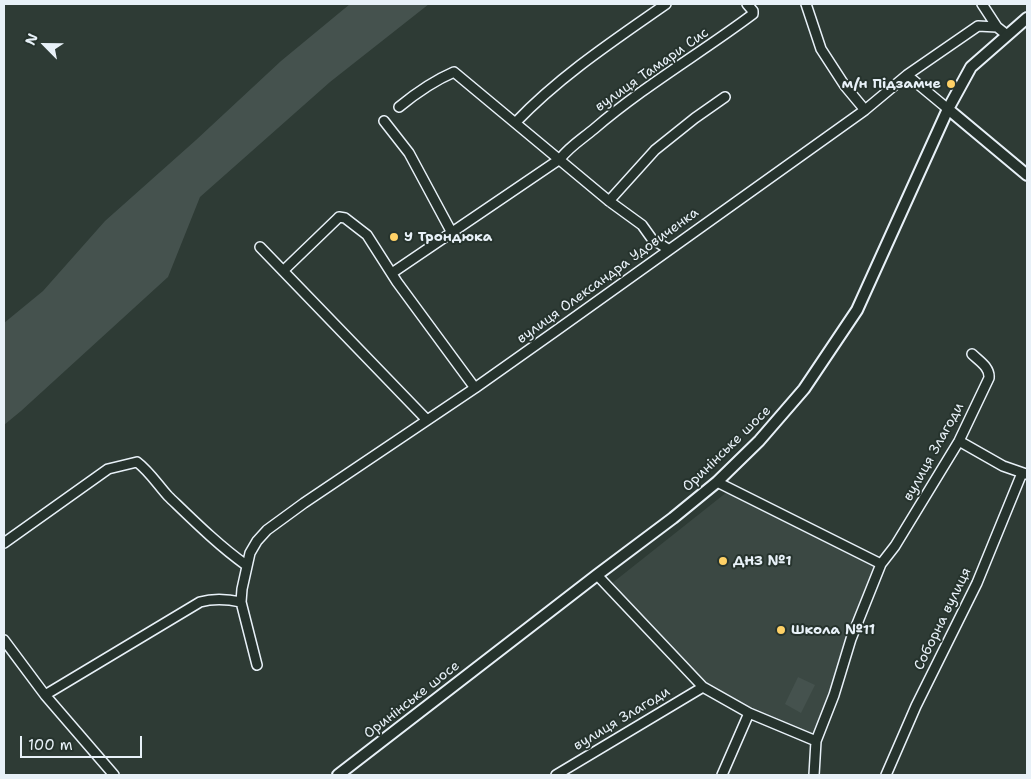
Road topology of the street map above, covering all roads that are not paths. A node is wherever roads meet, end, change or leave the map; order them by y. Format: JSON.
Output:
{"nodes":[{"id":1,"x":666,"y":4,"type":"edge"},
{"id":2,"x":747,"y":4,"type":"edge"},
{"id":3,"x":806,"y":4,"type":"edge"},
{"id":4,"x":982,"y":4,"type":"edge"},
{"id":5,"x":1027,"y":18,"type":"edge"},
{"id":6,"x":997,"y":26,"type":"junction"},
{"id":7,"x":1007,"y":35,"type":"junction"},
{"id":8,"x":907,"y":75,"type":"junction"},
{"id":9,"x":725,"y":97,"type":"dead end"},
{"id":10,"x":399,"y":107,"type":"dead end"},
{"id":11,"x":948,"y":109,"type":"junction"},
{"id":12,"x":865,"y":110,"type":"junction"},
{"id":13,"x":384,"y":121,"type":"dead end"},
{"id":14,"x":516,"y":122,"type":"junction"},
{"id":15,"x":560,"y":159,"type":"junction"},
{"id":16,"x":1027,"y":174,"type":"edge"},
{"id":17,"x":609,"y":201,"type":"junction"},
{"id":18,"x":452,"y":233,"type":"junction"},
{"id":19,"x":260,"y":247,"type":"dead end"},
{"id":20,"x":668,"y":249,"type":"junction"},
{"id":21,"x":283,"y":271,"type":"junction"},
{"id":22,"x":392,"y":274,"type":"junction"},
{"id":23,"x":972,"y":354,"type":"dead end"},
{"id":24,"x":475,"y":388,"type":"junction"},
{"id":25,"x":427,"y":420,"type":"junction"},
{"id":26,"x":959,"y":441,"type":"junction"},
{"id":27,"x":1024,"y":474,"type":"edge"},
{"id":28,"x":717,"y":482,"type":"junction"},
{"id":29,"x":4,"y":543,"type":"edge"},
{"id":30,"x":881,"y":564,"type":"junction"},
{"id":31,"x":246,"y":565,"type":"junction"},
{"id":32,"x":597,"y":575,"type":"junction"},
{"id":33,"x":241,"y":602,"type":"junction"},
{"id":34,"x":4,"y":640,"type":"edge"},
{"id":35,"x":257,"y":665,"type":"dead end"},
{"id":36,"x":702,"y":687,"type":"junction"},
{"id":37,"x":45,"y":694,"type":"junction"},
{"id":38,"x":749,"y":713,"type":"junction"},
{"id":39,"x":816,"y":741,"type":"junction"},
{"id":40,"x":114,"y":775,"type":"edge"},
{"id":41,"x":338,"y":775,"type":"edge"},
{"id":42,"x":556,"y":775,"type":"edge"},
{"id":43,"x":722,"y":775,"type":"edge"},
{"id":44,"x":814,"y":775,"type":"edge"},
{"id":45,"x":886,"y":775,"type":"edge"}],
"edges":[{"from":1,"to":14,"type":"street"},
{"from":2,"to":15,"type":"street","name":"вулиця Тамари Сис"},
{"from":3,"to":12,"type":"street"},
{"from":4,"to":6,"type":"street"},
{"from":5,"to":7,"type":"main road"},
{"from":6,"to":7,"type":"street"},
{"from":6,"to":8,"type":"street","name":"вулиця Олександра Удовиченка"},
{"from":7,"to":11,"type":"main road","name":"Оринінське шосе"},
{"from":8,"to":11,"type":"street"},
{"from":8,"to":12,"type":"street","name":"вулиця Олександра Удовиченка"},
{"from":9,"to":17,"type":"street"},
{"from":10,"to":14,"type":"street"},
{"from":11,"to":16,"type":"main road"},
{"from":11,"to":28,"type":"main road","name":"Оринінське шосе"},
{"from":12,"to":20,"type":"street","name":"вулиця Олександра Удовиченка"},
{"from":13,"to":18,"type":"street"},
{"from":14,"to":15,"type":"street"},
{"from":15,"to":17,"type":"street"},
{"from":15,"to":18,"type":"street"},
{"from":17,"to":20,"type":"street"},
{"from":18,"to":22,"type":"street"},
{"from":19,"to":21,"type":"street"},
{"from":20,"to":24,"type":"street","name":"вулиця Олександра Удовиченка"},
{"from":21,"to":22,"type":"street"},
{"from":21,"to":25,"type":"street"},
{"from":22,"to":24,"type":"street"},
{"from":23,"to":26,"type":"street","name":"вулиця Злагоди"},
{"from":24,"to":25,"type":"street","name":"вулиця Олександра Удовиченка"},
{"from":25,"to":31,"type":"street","name":"вулиця Олександра Удовиченка"},
{"from":26,"to":27,"type":"street","name":"Соборна вулиця"},
{"from":26,"to":30,"type":"street","name":"вулиця Злагоди"},
{"from":27,"to":45,"type":"street","name":"Соборна вулиця"},
{"from":28,"to":30,"type":"street"},
{"from":28,"to":32,"type":"main road","name":"Оринінське шосе"},
{"from":29,"to":31,"type":"street"},
{"from":30,"to":39,"type":"street","name":"вулиця Злагоди"},
{"from":31,"to":33,"type":"street","name":"вулиця Олександра Удовиченка"},
{"from":32,"to":36,"type":"street"},
{"from":32,"to":41,"type":"main road","name":"Оринінське шосе"},
{"from":33,"to":35,"type":"street","name":"вулиця Олександра Удовиченка"},
{"from":33,"to":37,"type":"street"},
{"from":34,"to":37,"type":"street"},
{"from":36,"to":38,"type":"street"},
{"from":36,"to":42,"type":"street","name":"вулиця Злагоди"},
{"from":37,"to":40,"type":"street"},
{"from":38,"to":39,"type":"street"},
{"from":38,"to":43,"type":"street"},
{"from":39,"to":44,"type":"street","name":"вулиця Злагоди"}]}
